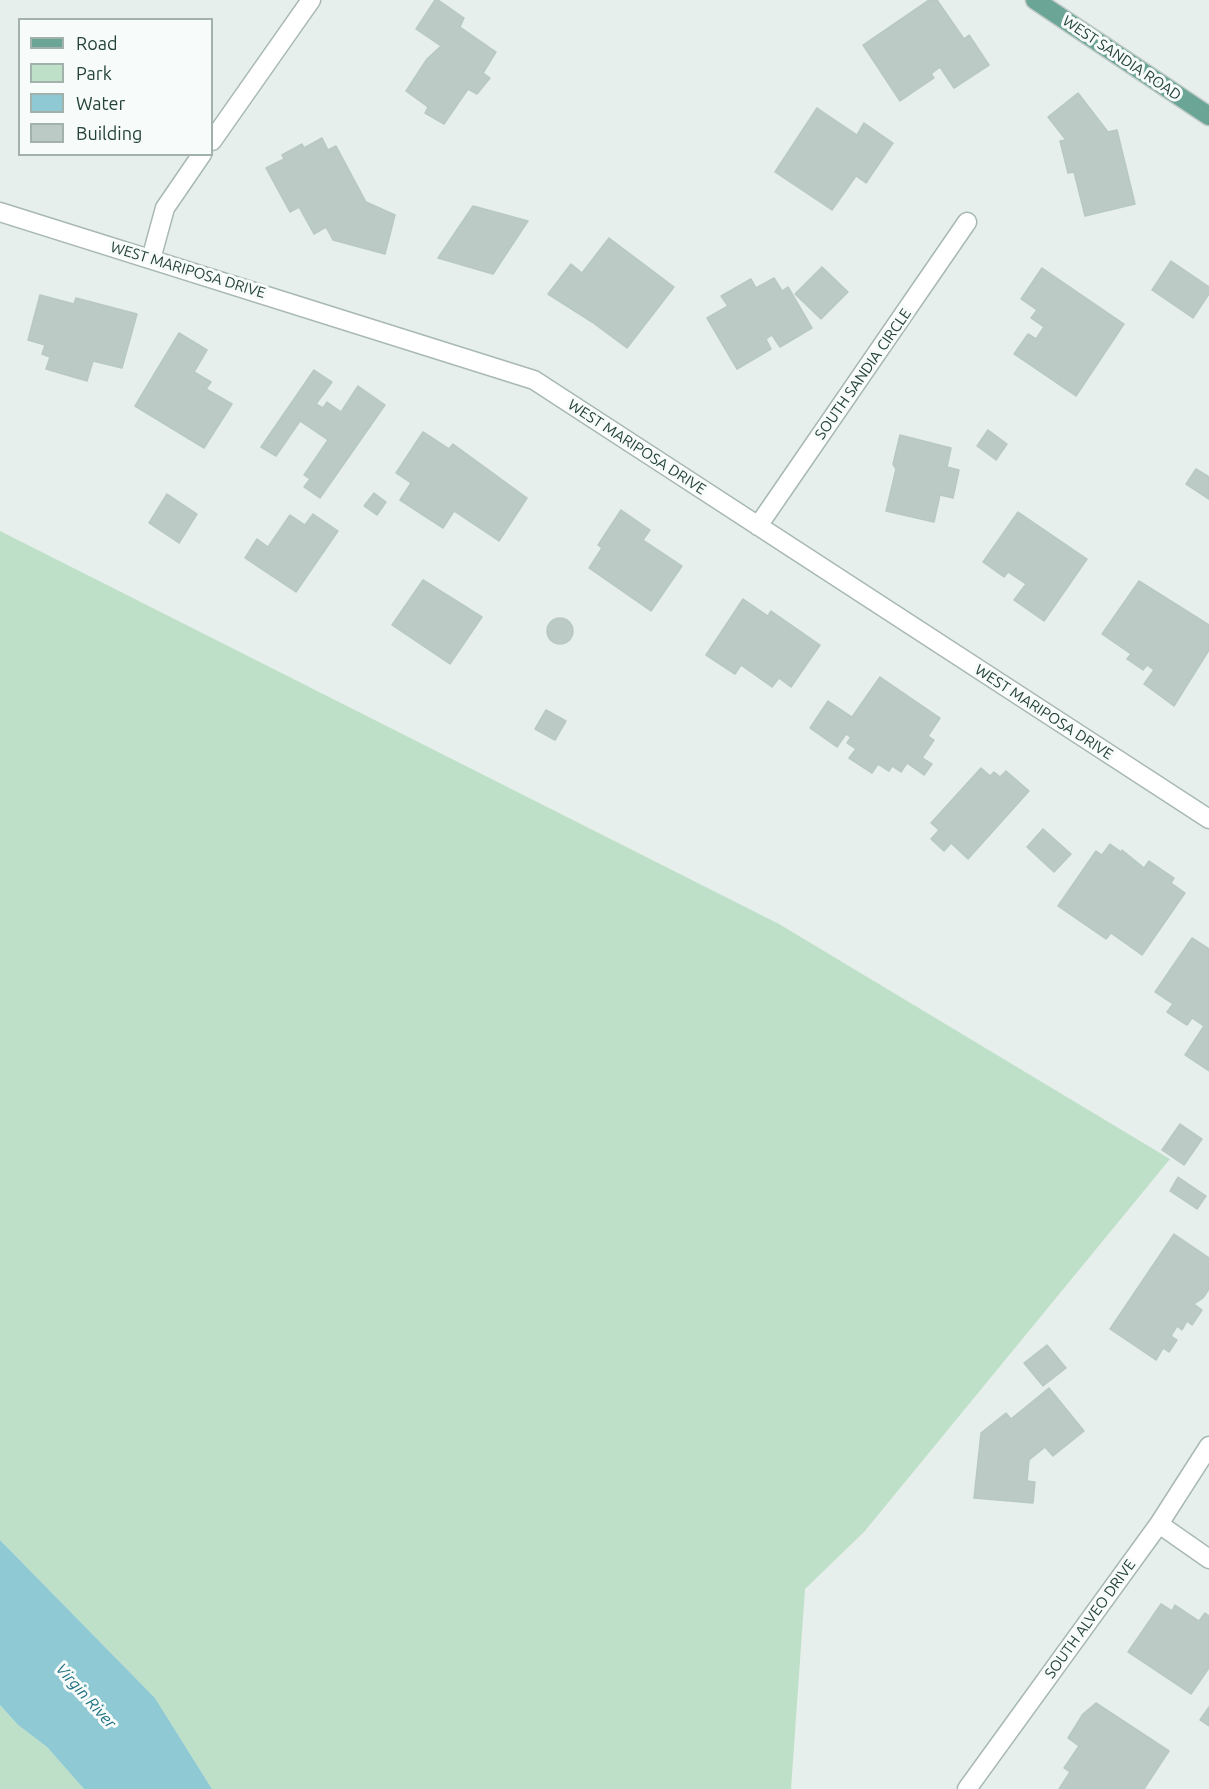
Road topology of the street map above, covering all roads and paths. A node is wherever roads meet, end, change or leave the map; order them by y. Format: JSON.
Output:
{"nodes":[{"id":1,"x":310,"y":0,"type":"edge"},
{"id":2,"x":1035,"y":0,"type":"edge"},
{"id":3,"x":1207,"y":111,"type":"edge"},
{"id":4,"x":213,"y":140,"type":"edge"},
{"id":5,"x":201,"y":156,"type":"edge"},
{"id":6,"x":0,"y":212,"type":"edge"},
{"id":7,"x":967,"y":222,"type":"dead end"},
{"id":8,"x":151,"y":259,"type":"junction"},
{"id":9,"x":758,"y":526,"type":"junction"},
{"id":10,"x":1209,"y":819,"type":"edge"},
{"id":11,"x":1209,"y":1446,"type":"edge"},
{"id":12,"x":1159,"y":1524,"type":"junction"},
{"id":13,"x":1209,"y":1559,"type":"edge"},
{"id":14,"x":967,"y":1789,"type":"edge"}],
"edges":[{"from":1,"to":4,"type":"street"},
{"from":2,"to":3,"type":"main road","name":"WEST SANDIA ROAD"},
{"from":5,"to":8,"type":"street"},
{"from":6,"to":8,"type":"street","name":"WEST MARIPOSA DRIVE"},
{"from":7,"to":9,"type":"street","name":"SOUTH SANDIA CIRCLE"},
{"from":8,"to":9,"type":"street","name":"WEST MARIPOSA DRIVE"},
{"from":9,"to":10,"type":"street","name":"WEST MARIPOSA DRIVE"},
{"from":11,"to":12,"type":"street","name":"SOUTH ALVEO DRIVE"},
{"from":12,"to":13,"type":"street"},
{"from":12,"to":14,"type":"street","name":"SOUTH ALVEO DRIVE"}]}
